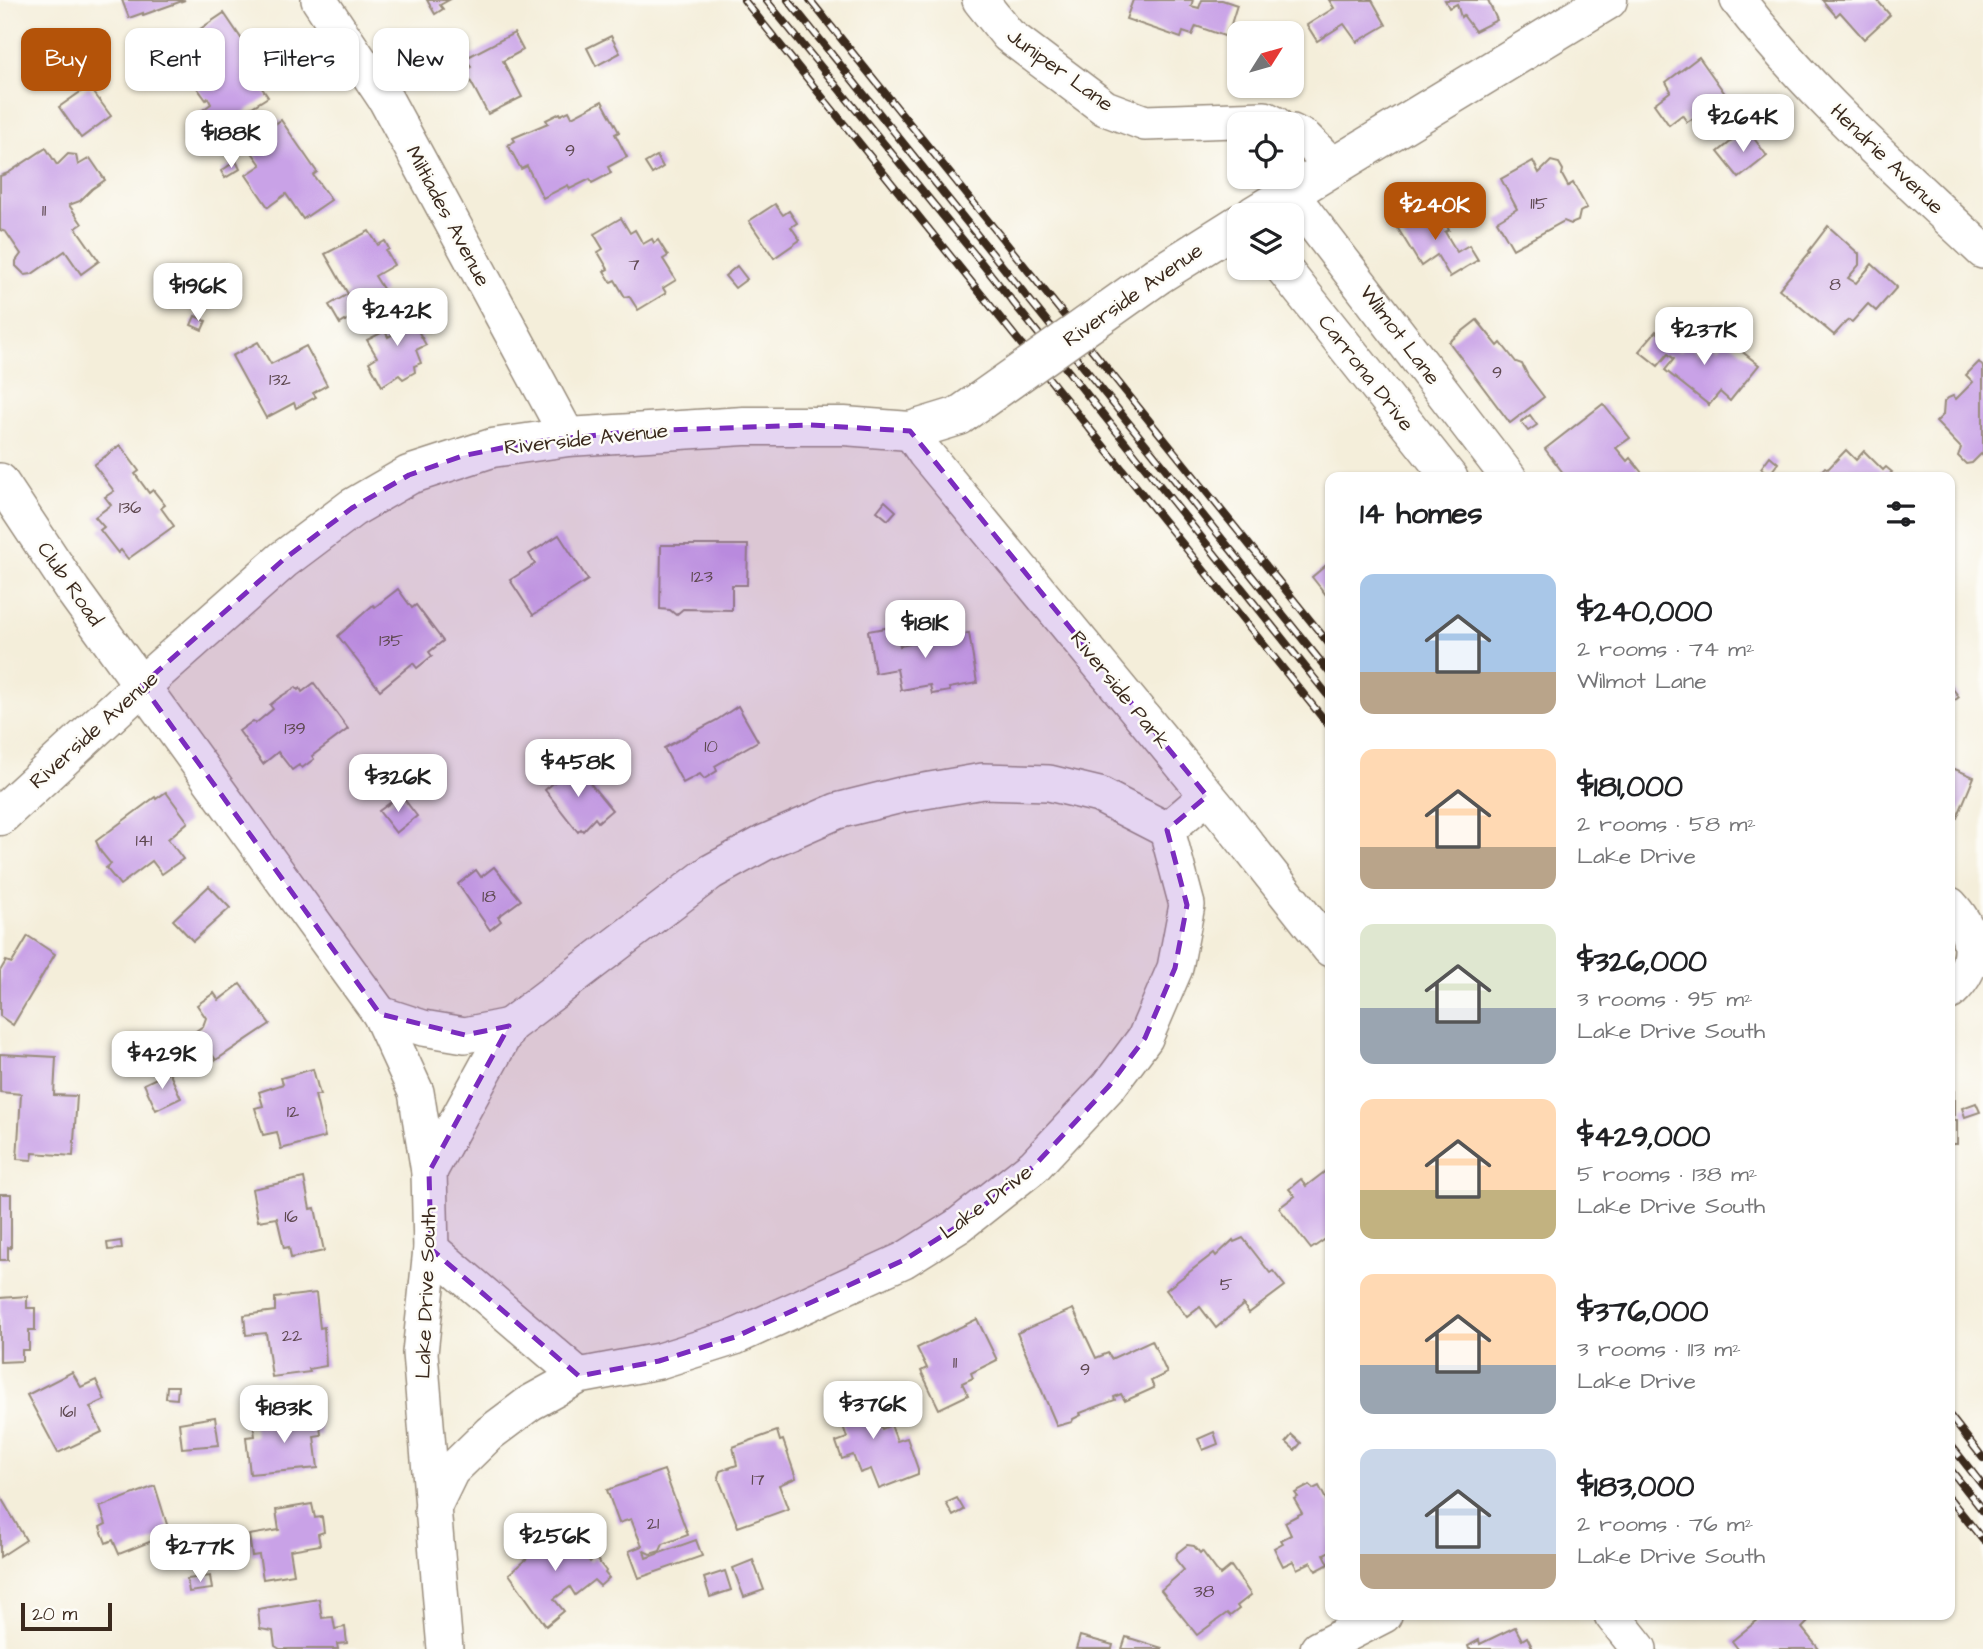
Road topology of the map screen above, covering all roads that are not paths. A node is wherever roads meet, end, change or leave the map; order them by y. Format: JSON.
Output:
{"nodes":[{"id":1,"x":319,"y":0,"type":"edge"},
{"id":2,"x":980,"y":0,"type":"edge"},
{"id":3,"x":1738,"y":0,"type":"edge"},
{"id":4,"x":1594,"y":4,"type":"edge"},
{"id":5,"x":1227,"y":120,"type":"edge"},
{"id":6,"x":1304,"y":138,"type":"edge"},
{"id":7,"x":1334,"y":167,"type":"junction"},
{"id":8,"x":1290,"y":193,"type":"junction"},
{"id":9,"x":1274,"y":203,"type":"edge"},
{"id":10,"x":1227,"y":232,"type":"edge"},
{"id":11,"x":1983,"y":251,"type":"edge"},
{"id":12,"x":1293,"y":280,"type":"edge"},
{"id":13,"x":910,"y":431,"type":"junction"},
{"id":14,"x":568,"y":437,"type":"junction"},
{"id":15,"x":1445,"y":472,"type":"edge"},
{"id":16,"x":1504,"y":472,"type":"edge"},
{"id":17,"x":0,"y":481,"type":"edge"},
{"id":18,"x":142,"y":685,"type":"junction"},
{"id":19,"x":1207,"y":796,"type":"junction"},
{"id":20,"x":0,"y":816,"type":"edge"},
{"id":21,"x":1167,"y":830,"type":"junction"},
{"id":22,"x":1955,"y":910,"type":"edge"},
{"id":23,"x":1325,"y":943,"type":"edge"},
{"id":24,"x":1955,"y":987,"type":"edge"},
{"id":25,"x":380,"y":1014,"type":"junction"},
{"id":26,"x":509,"y":1026,"type":"junction"},
{"id":27,"x":429,"y":1172,"type":"junction"},
{"id":28,"x":431,"y":1249,"type":"junction"},
{"id":29,"x":579,"y":1376,"type":"junction"},
{"id":30,"x":432,"y":1510,"type":"junction"},
{"id":31,"x":1374,"y":1620,"type":"edge"},
{"id":32,"x":1616,"y":1620,"type":"edge"},
{"id":33,"x":445,"y":1649,"type":"edge"},
{"id":34,"x":1318,"y":1649,"type":"edge"},
{"id":35,"x":1639,"y":1649,"type":"edge"}],
"edges":[{"from":1,"to":14,"type":"street","name":"Miltiades Avenue"},
{"from":2,"to":5,"type":"street","name":"Juniper Lane"},
{"from":3,"to":11,"type":"street","name":"Hendrie Avenue"},
{"from":4,"to":7,"type":"street"},
{"from":6,"to":7,"type":"street"},
{"from":7,"to":8,"type":"street"},
{"from":8,"to":9,"type":"street"},
{"from":8,"to":16,"type":"street","name":"Wilmot Lane"},
{"from":10,"to":13,"type":"street","name":"Riverside Avenue","bridge":true},
{"from":12,"to":15,"type":"street","name":"Carrona Drive"},
{"from":13,"to":14,"type":"street","name":"Riverside Avenue"},
{"from":13,"to":19,"type":"street","name":"Riverside Park"},
{"from":14,"to":18,"type":"street","name":"Riverside Avenue"},
{"from":17,"to":18,"type":"street","name":"Club Road"},
{"from":18,"to":20,"type":"street","name":"Riverside Avenue"},
{"from":18,"to":25,"type":"street","name":"Lake Drive South"},
{"from":19,"to":21,"type":"street"},
{"from":19,"to":23,"type":"street","name":"Riverside Park"},
{"from":21,"to":26,"type":"street"},
{"from":21,"to":29,"type":"street","name":"Lake Drive"},
{"from":22,"to":24,"type":"street"},
{"from":25,"to":26,"type":"street"},
{"from":25,"to":27,"type":"street","name":"Lake Drive South"},
{"from":26,"to":27,"type":"street"},
{"from":27,"to":28,"type":"street","name":"Lake Drive South"},
{"from":28,"to":29,"type":"street"},
{"from":28,"to":30,"type":"street","name":"Lake Drive South"},
{"from":29,"to":30,"type":"street","name":"Lake Drive"},
{"from":30,"to":33,"type":"street","name":"Lake Drive South"},
{"from":31,"to":34,"type":"street"},
{"from":32,"to":35,"type":"street"}]}
